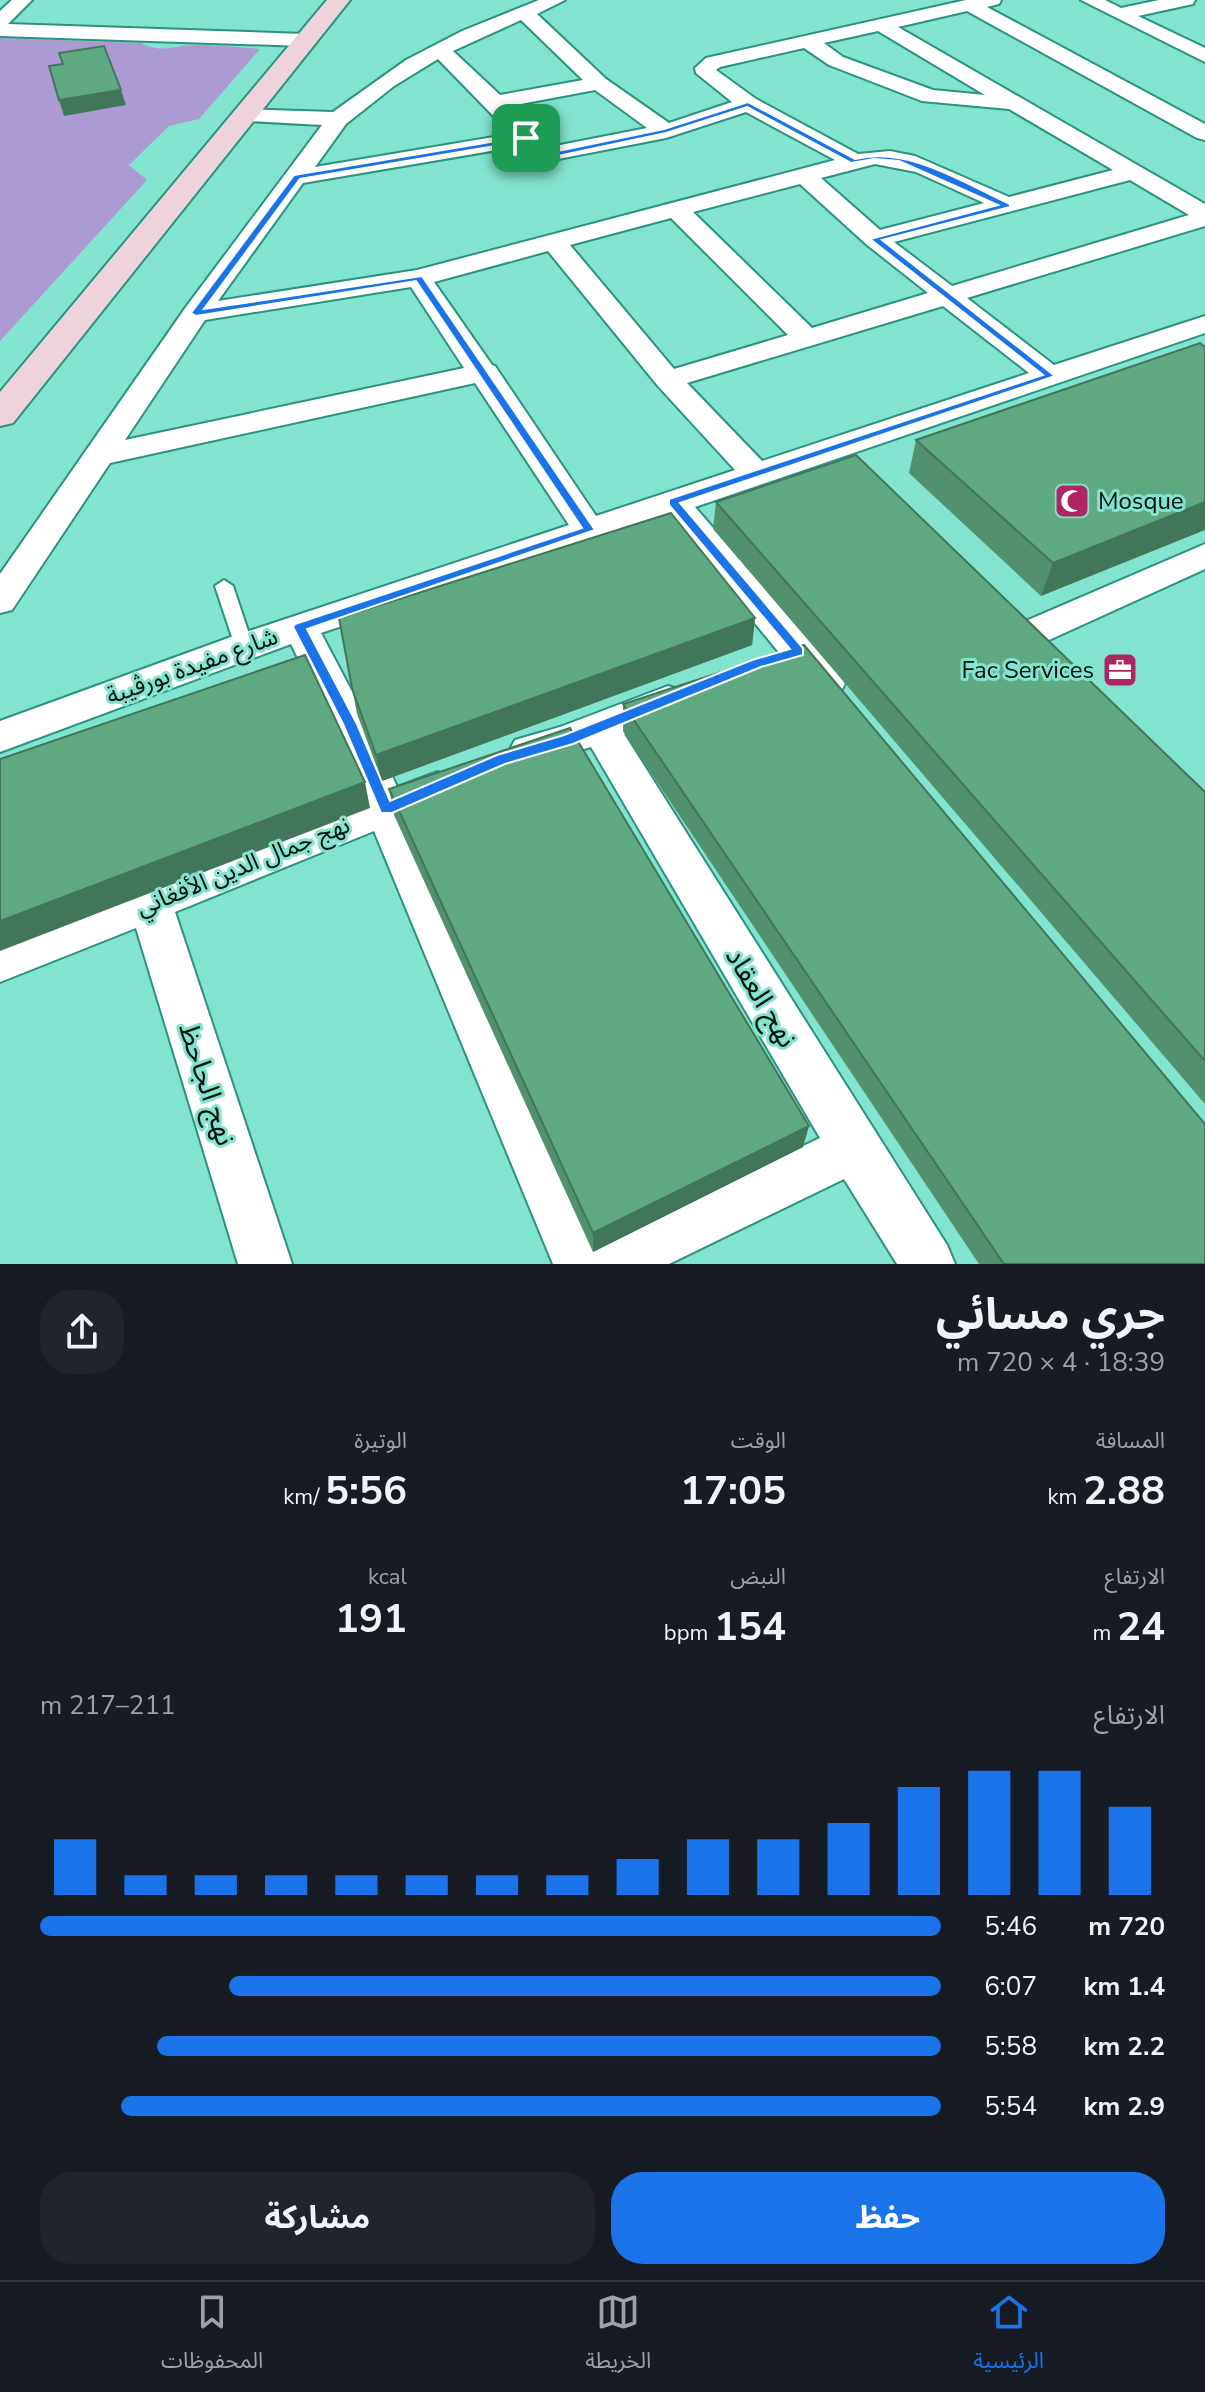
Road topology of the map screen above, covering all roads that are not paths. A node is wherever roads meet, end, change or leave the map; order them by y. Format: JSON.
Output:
{"nodes":[{"id":1,"x":23,"y":0,"type":"edge"},
{"id":2,"x":339,"y":0,"type":"edge"},
{"id":3,"x":556,"y":0,"type":"edge"},
{"id":4,"x":992,"y":0,"type":"edge"},
{"id":5,"x":1090,"y":0,"type":"edge"},
{"id":6,"x":1186,"y":0,"type":"edge"},
{"id":7,"x":969,"y":5,"type":"junction"},
{"id":8,"x":524,"y":12,"type":"junction"},
{"id":9,"x":1119,"y":14,"type":"junction"},
{"id":10,"x":0,"y":21,"type":"edge"},
{"id":11,"x":881,"y":25,"type":"junction"},
{"id":12,"x":0,"y":30,"type":"edge"},
{"id":13,"x":305,"y":40,"type":"junction"},
{"id":14,"x":808,"y":41,"type":"junction"},
{"id":15,"x":441,"y":51,"type":"junction"},
{"id":16,"x":1205,"y":56,"type":"edge"},
{"id":17,"x":599,"y":83,"type":"junction"},
{"id":18,"x":495,"y":102,"type":"junction"},
{"id":19,"x":1012,"y":102,"type":"junction"},
{"id":20,"x":748,"y":104,"type":"junction"},
{"id":21,"x":247,"y":114,"type":"junction"},
{"id":22,"x":338,"y":119,"type":"junction"},
{"id":23,"x":666,"y":131,"type":"junction"},
{"id":24,"x":1205,"y":133,"type":"edge"},
{"id":25,"x":526,"y":138,"type":"junction"},
{"id":26,"x":854,"y":161,"type":"junction"},
{"id":27,"x":1133,"y":172,"type":"junction"},
{"id":28,"x":804,"y":175,"type":"junction"},
{"id":29,"x":297,"y":177,"type":"junction"},
{"id":30,"x":1007,"y":205,"type":"junction"},
{"id":31,"x":677,"y":210,"type":"junction"},
{"id":32,"x":1205,"y":216,"type":"edge"},
{"id":33,"x":875,"y":239,"type":"junction"},
{"id":34,"x":554,"y":242,"type":"junction"},
{"id":35,"x":418,"y":278,"type":"junction"},
{"id":36,"x":948,"y":296,"type":"junction"},
{"id":37,"x":196,"y":313,"type":"junction"},
{"id":38,"x":1205,"y":324,"type":"edge"},
{"id":39,"x":807,"y":338,"type":"junction"},
{"id":40,"x":485,"y":372,"type":"junction"},
{"id":41,"x":1050,"y":376,"type":"junction"},
{"id":42,"x":668,"y":380,"type":"junction"},
{"id":43,"x":0,"y":415,"type":"edge"},
{"id":44,"x":101,"y":455,"type":"junction"},
{"id":45,"x":756,"y":474,"type":"junction"},
{"id":46,"x":673,"y":502,"type":"junction"},
{"id":47,"x":589,"y":530,"type":"junction"},
{"id":48,"x":1205,"y":555,"type":"edge"},
{"id":49,"x":224,"y":586,"type":"dead end"},
{"id":50,"x":0,"y":601,"type":"edge"},
{"id":51,"x":300,"y":627,"type":"junction"},
{"id":52,"x":1025,"y":636,"type":"edge"},
{"id":53,"x":244,"y":646,"type":"junction"},
{"id":54,"x":799,"y":651,"type":"junction"},
{"id":55,"x":757,"y":664,"type":"edge"},
{"id":56,"x":700,"y":687,"type":"edge"},
{"id":57,"x":850,"y":712,"type":"edge"},
{"id":58,"x":600,"y":728,"type":"junction"},
{"id":59,"x":0,"y":737,"type":"edge"},
{"id":60,"x":387,"y":809,"type":"junction"},
{"id":61,"x":150,"y":903,"type":"junction"},
{"id":62,"x":0,"y":962,"type":"edge"},
{"id":63,"x":854,"y":1148,"type":"junction"},
{"id":64,"x":265,"y":1264,"type":"edge"},
{"id":65,"x":580,"y":1264,"type":"edge"},
{"id":66,"x":611,"y":1264,"type":"edge"},
{"id":67,"x":928,"y":1264,"type":"edge"}],
"edges":[{"from":1,"to":10,"type":"street"},
{"from":2,"to":13,"type":"main road"},
{"from":3,"to":8,"type":"street"},
{"from":4,"to":7,"type":"street"},
{"from":5,"to":9,"type":"street"},
{"from":6,"to":9,"type":"street"},
{"from":7,"to":11,"type":"street"},
{"from":7,"to":24,"type":"street"},
{"from":8,"to":15,"type":"street"},
{"from":8,"to":17,"type":"street"},
{"from":9,"to":16,"type":"street"},
{"from":11,"to":14,"type":"street"},
{"from":11,"to":19,"type":"street"},
{"from":12,"to":13,"type":"street"},
{"from":13,"to":21,"type":"main road"},
{"from":14,"to":19,"type":"street"},
{"from":14,"to":20,"type":"street"},
{"from":15,"to":18,"type":"street"},
{"from":15,"to":22,"type":"street"},
{"from":17,"to":18,"type":"street"},
{"from":17,"to":23,"type":"street"},
{"from":18,"to":25,"type":"street"},
{"from":19,"to":27,"type":"street"},
{"from":20,"to":23,"type":"street"},
{"from":20,"to":26,"type":"street"},
{"from":21,"to":22,"type":"street"},
{"from":21,"to":43,"type":"main road"},
{"from":22,"to":29,"type":"street"},
{"from":23,"to":25,"type":"street"},
{"from":25,"to":29,"type":"street"},
{"from":26,"to":28,"type":"street"},
{"from":26,"to":30,"type":"street"},
{"from":27,"to":30,"type":"street"},
{"from":27,"to":32,"type":"street"},
{"from":28,"to":31,"type":"street"},
{"from":28,"to":33,"type":"street"},
{"from":29,"to":37,"type":"street"},
{"from":30,"to":33,"type":"street"},
{"from":31,"to":34,"type":"street"},
{"from":31,"to":39,"type":"street"},
{"from":32,"to":36,"type":"street"},
{"from":33,"to":36,"type":"street"},
{"from":34,"to":35,"type":"street"},
{"from":34,"to":42,"type":"street"},
{"from":35,"to":37,"type":"street"},
{"from":35,"to":40,"type":"street"},
{"from":36,"to":39,"type":"street"},
{"from":36,"to":41,"type":"street"},
{"from":37,"to":44,"type":"street"},
{"from":38,"to":41,"type":"street","name":"شارع مفيدة بورڨيبة"},
{"from":39,"to":42,"type":"street"},
{"from":40,"to":44,"type":"street"},
{"from":40,"to":47,"type":"street"},
{"from":41,"to":45,"type":"street","name":"شارع مفيدة بورڨيبة"},
{"from":42,"to":45,"type":"street"},
{"from":44,"to":50,"type":"street"},
{"from":45,"to":46,"type":"street","name":"شارع مفيدة بورڨيبة"},
{"from":46,"to":47,"type":"street","name":"شارع مفيدة بورڨيبة"},
{"from":46,"to":54,"type":"street"},
{"from":47,"to":51,"type":"street","name":"شارع مفيدة بورڨيبة"},
{"from":48,"to":52,"type":"street"},
{"from":49,"to":53,"type":"lane"},
{"from":51,"to":53,"type":"street","name":"شارع مفيدة بورڨيبة"},
{"from":51,"to":60,"type":"street"},
{"from":53,"to":59,"type":"street","name":"شارع مفيدة بورڨيبة"},
{"from":54,"to":55,"type":"street"},
{"from":54,"to":57,"type":"street"},
{"from":56,"to":58,"type":"street","name":"نهج جمال الدين الأفغاني"},
{"from":58,"to":60,"type":"street","name":"نهج جمال الدين الأفغاني"},
{"from":58,"to":63,"type":"street","name":"نهج العقاد"},
{"from":60,"to":61,"type":"street","name":"نهج جمال الدين الأفغاني"},
{"from":60,"to":65,"type":"street"},
{"from":61,"to":62,"type":"street","name":"نهج جمال الدين الأفغاني"},
{"from":61,"to":64,"type":"street","name":"نهج الجاحظ"},
{"from":63,"to":66,"type":"street"},
{"from":63,"to":67,"type":"street","name":"نهج العقاد"}]}
